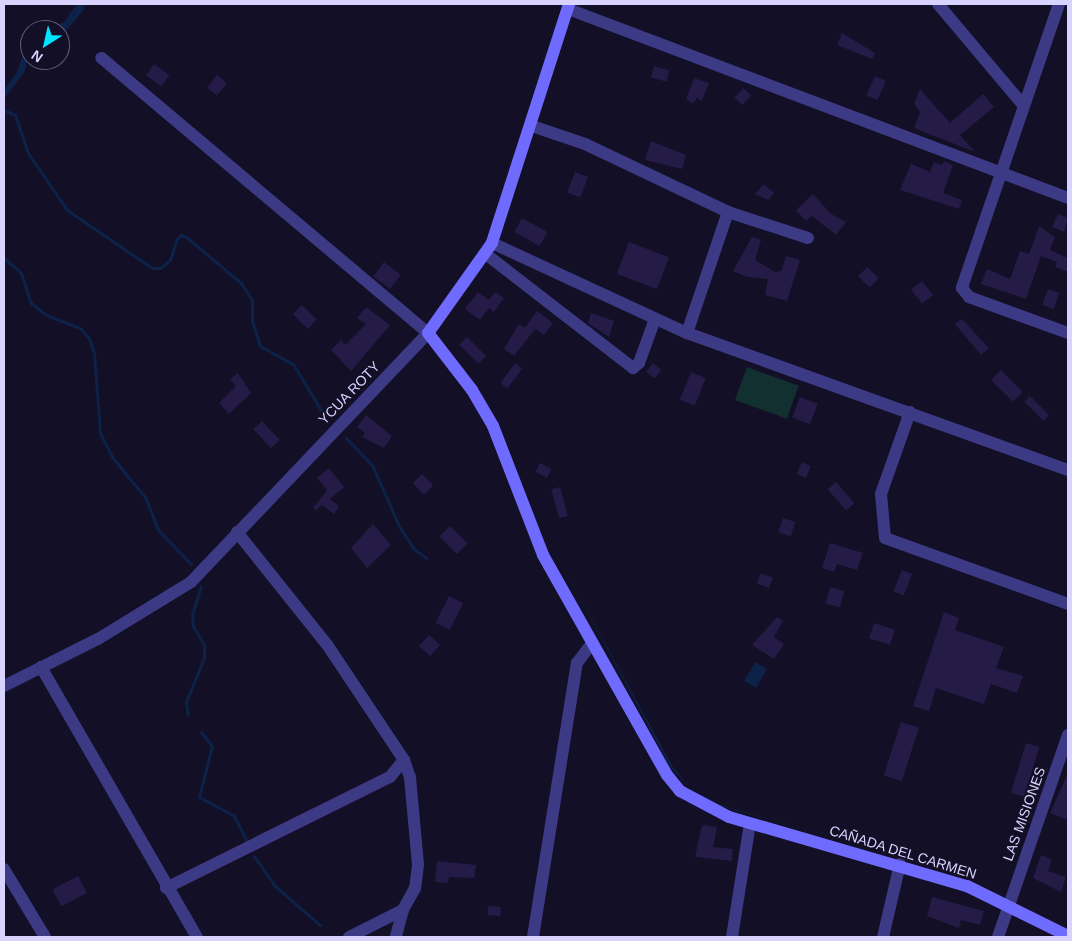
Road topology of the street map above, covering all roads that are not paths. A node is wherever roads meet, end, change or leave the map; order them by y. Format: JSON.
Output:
{"nodes":[{"id":1,"x":938,"y":4,"type":"edge"},
{"id":2,"x":1060,"y":4,"type":"edge"},
{"id":3,"x":569,"y":7,"type":"edge"},
{"id":4,"x":101,"y":58,"type":"dead end"},
{"id":5,"x":1024,"y":106,"type":"junction"},
{"id":6,"x":532,"y":126,"type":"junction"},
{"id":7,"x":1002,"y":173,"type":"junction"},
{"id":8,"x":1068,"y":198,"type":"edge"},
{"id":9,"x":728,"y":212,"type":"junction"},
{"id":10,"x":808,"y":238,"type":"dead end"},
{"id":11,"x":489,"y":249,"type":"junction"},
{"id":12,"x":655,"y":319,"type":"junction"},
{"id":13,"x":428,"y":333,"type":"junction"},
{"id":14,"x":687,"y":333,"type":"junction"},
{"id":15,"x":1068,"y":333,"type":"edge"},
{"id":16,"x":910,"y":412,"type":"junction"},
{"id":17,"x":1068,"y":470,"type":"edge"},
{"id":18,"x":237,"y":532,"type":"junction"},
{"id":19,"x":1068,"y":604,"type":"edge"},
{"id":20,"x":592,"y":643,"type":"junction"},
{"id":21,"x":41,"y":667,"type":"junction"},
{"id":22,"x":4,"y":686,"type":"edge"},
{"id":23,"x":1068,"y":736,"type":"edge"},
{"id":24,"x":404,"y":760,"type":"junction"},
{"id":25,"x":750,"y":824,"type":"junction"},
{"id":26,"x":900,"y":864,"type":"junction"},
{"id":27,"x":4,"y":869,"type":"edge"},
{"id":28,"x":166,"y":888,"type":"junction"},
{"id":29,"x":1008,"y":903,"type":"junction"},
{"id":30,"x":403,"y":910,"type":"junction"},
{"id":31,"x":1068,"y":936,"type":"edge"},
{"id":32,"x":45,"y":937,"type":"edge"},
{"id":33,"x":197,"y":937,"type":"edge"},
{"id":34,"x":349,"y":937,"type":"edge"},
{"id":35,"x":396,"y":937,"type":"edge"},
{"id":36,"x":533,"y":937,"type":"edge"},
{"id":37,"x":732,"y":937,"type":"edge"},
{"id":38,"x":883,"y":937,"type":"edge"},
{"id":39,"x":998,"y":937,"type":"edge"}],
"edges":[{"from":1,"to":5,"type":"street"},
{"from":2,"to":5,"type":"street"},
{"from":3,"to":6,"type":"street","name":"YCUA ROTY"},
{"from":3,"to":7,"type":"street"},
{"from":4,"to":13,"type":"street"},
{"from":5,"to":7,"type":"street"},
{"from":6,"to":9,"type":"street"},
{"from":6,"to":11,"type":"street","name":"YCUA ROTY"},
{"from":7,"to":8,"type":"street"},
{"from":7,"to":15,"type":"street"},
{"from":9,"to":10,"type":"street"},
{"from":9,"to":14,"type":"street"},
{"from":11,"to":12,"type":"street"},
{"from":11,"to":12,"type":"street"},
{"from":11,"to":13,"type":"street","name":"YCUA ROTY"},
{"from":12,"to":14,"type":"street"},
{"from":13,"to":18,"type":"street","name":"YCUA ROTY"},
{"from":13,"to":20,"type":"street","name":"CAÑADA DEL CARMEN"},
{"from":14,"to":16,"type":"street"},
{"from":16,"to":17,"type":"street"},
{"from":16,"to":19,"type":"street"},
{"from":18,"to":21,"type":"street","name":"YCUA ROTY"},
{"from":18,"to":24,"type":"street"},
{"from":20,"to":25,"type":"street","name":"CAÑADA DEL CARMEN"},
{"from":20,"to":36,"type":"street"},
{"from":21,"to":22,"type":"street","name":"YCUA ROTY"},
{"from":21,"to":28,"type":"street"},
{"from":23,"to":29,"type":"street","name":"LAS MISIONES"},
{"from":24,"to":28,"type":"street"},
{"from":24,"to":30,"type":"street"},
{"from":25,"to":26,"type":"street","name":"CAÑADA DEL CARMEN"},
{"from":25,"to":37,"type":"street"},
{"from":26,"to":29,"type":"street","name":"CAÑADA DEL CARMEN"},
{"from":26,"to":38,"type":"street"},
{"from":27,"to":32,"type":"street"},
{"from":28,"to":33,"type":"street"},
{"from":29,"to":31,"type":"street","name":"CAÑADA DEL CARMEN"},
{"from":29,"to":39,"type":"street","name":"LAS MISIONES"},
{"from":30,"to":34,"type":"street"},
{"from":30,"to":35,"type":"street"}]}
